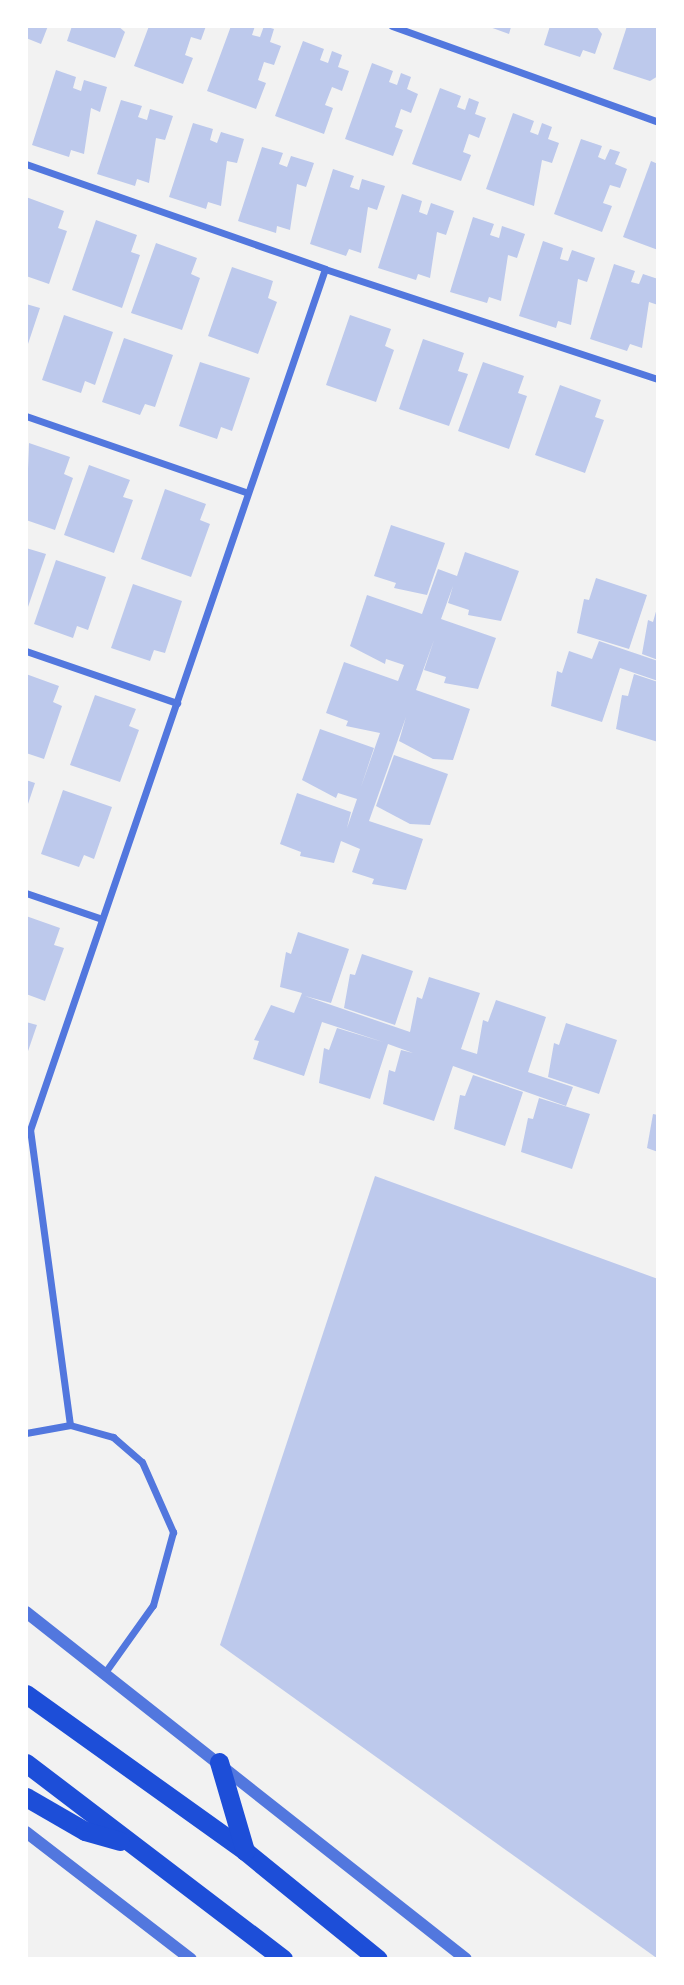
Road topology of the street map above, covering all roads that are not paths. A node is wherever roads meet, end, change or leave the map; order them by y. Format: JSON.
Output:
{"nodes":[{"id":1,"x":392,"y":26,"type":"edge"},
{"id":2,"x":658,"y":122,"type":"edge"},
{"id":3,"x":26,"y":164,"type":"edge"},
{"id":4,"x":325,"y":269,"type":"junction"},
{"id":5,"x":658,"y":379,"type":"edge"},
{"id":6,"x":26,"y":416,"type":"edge"},
{"id":7,"x":246,"y":492,"type":"junction"},
{"id":8,"x":26,"y":651,"type":"edge"},
{"id":9,"x":177,"y":704,"type":"junction"},
{"id":10,"x":26,"y":892,"type":"edge"},
{"id":11,"x":102,"y":919,"type":"junction"},
{"id":12,"x":28,"y":1129,"type":"edge"},
{"id":13,"x":70,"y":1425,"type":"junction"},
{"id":14,"x":26,"y":1433,"type":"edge"},
{"id":15,"x":26,"y":1612,"type":"edge"},
{"id":16,"x":106,"y":1671,"type":"junction"},
{"id":17,"x":30,"y":1697,"type":"edge"},
{"id":18,"x":219,"y":1762,"type":"junction"},
{"id":19,"x":26,"y":1763,"type":"edge"},
{"id":20,"x":26,"y":1797,"type":"edge"},
{"id":21,"x":26,"y":1832,"type":"edge"},
{"id":22,"x":128,"y":1843,"type":"junction"},
{"id":23,"x":245,"y":1851,"type":"junction"},
{"id":24,"x":191,"y":1959,"type":"edge"},
{"id":25,"x":283,"y":1959,"type":"edge"},
{"id":26,"x":377,"y":1959,"type":"edge"},
{"id":27,"x":466,"y":1959,"type":"edge"}],
"edges":[{"from":1,"to":2,"type":"street"},
{"from":3,"to":4,"type":"street"},
{"from":4,"to":5,"type":"street"},
{"from":4,"to":7,"type":"street"},
{"from":6,"to":7,"type":"street"},
{"from":7,"to":9,"type":"street"},
{"from":8,"to":9,"type":"street"},
{"from":9,"to":11,"type":"street"},
{"from":10,"to":11,"type":"street"},
{"from":11,"to":12,"type":"street"},
{"from":12,"to":13,"type":"street"},
{"from":13,"to":14,"type":"street"},
{"from":13,"to":16,"type":"street"},
{"from":15,"to":16,"type":"street"},
{"from":16,"to":18,"type":"street"},
{"from":17,"to":23,"type":"highway"},
{"from":18,"to":23,"type":"highway"},
{"from":18,"to":27,"type":"street"},
{"from":19,"to":22,"type":"highway"},
{"from":20,"to":22,"type":"highway"},
{"from":21,"to":24,"type":"street"},
{"from":22,"to":25,"type":"highway"},
{"from":23,"to":26,"type":"highway"}]}
